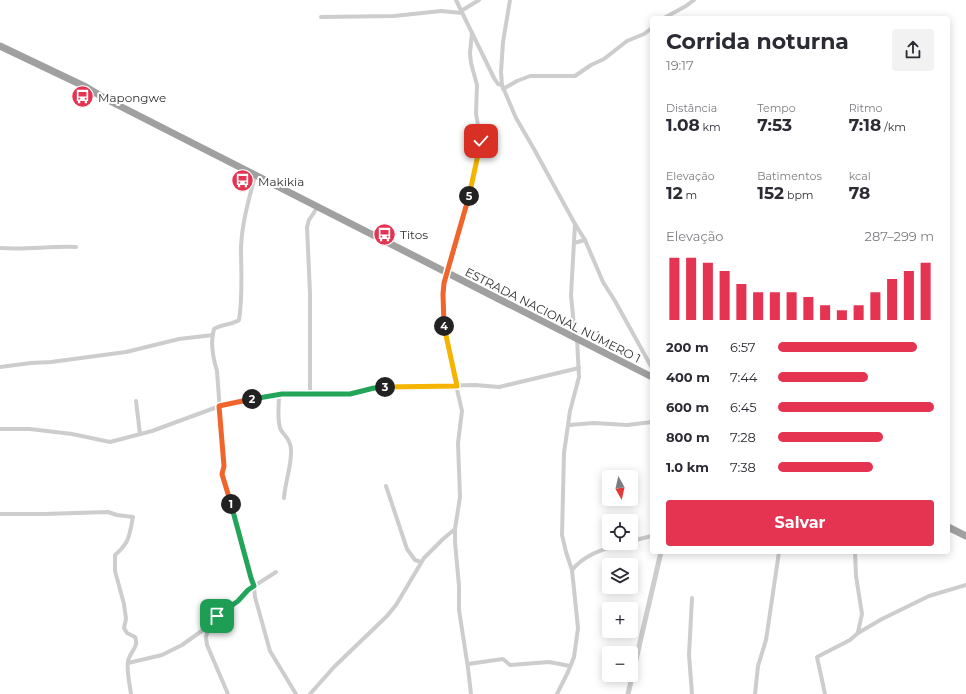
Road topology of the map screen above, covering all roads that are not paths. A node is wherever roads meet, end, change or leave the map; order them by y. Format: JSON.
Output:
{"nodes":[{"id":1,"x":456,"y":0,"type":"edge"},
{"id":2,"x":480,"y":0,"type":"edge"},
{"id":3,"x":510,"y":0,"type":"edge"},
{"id":4,"x":694,"y":0,"type":"edge"},
{"id":5,"x":461,"y":12,"type":"junction"},
{"id":6,"x":667,"y":16,"type":"edge"},
{"id":7,"x":321,"y":17,"type":"dead end"},
{"id":8,"x":650,"y":30,"type":"edge"},
{"id":9,"x":472,"y":33,"type":"junction"},
{"id":10,"x":0,"y":46,"type":"edge"},
{"id":11,"x":502,"y":87,"type":"junction"},
{"id":12,"x":254,"y":180,"type":"dead end"},
{"id":13,"x":315,"y":211,"type":"dead end"},
{"id":14,"x":575,"y":224,"type":"junction"},
{"id":15,"x":585,"y":240,"type":"junction"},
{"id":16,"x":574,"y":243,"type":"junction"},
{"id":17,"x":76,"y":247,"type":"dead end"},
{"id":18,"x":0,"y":248,"type":"edge"},
{"id":19,"x":447,"y":273,"type":"junction"},
{"id":20,"x":213,"y":335,"type":"junction"},
{"id":21,"x":576,"y":338,"type":"junction"},
{"id":22,"x":650,"y":364,"type":"edge"},
{"id":23,"x":0,"y":367,"type":"edge"},
{"id":24,"x":579,"y":368,"type":"junction"},
{"id":25,"x":650,"y":376,"type":"edge"},
{"id":26,"x":457,"y":386,"type":"junction"},
{"id":27,"x":279,"y":394,"type":"junction"},
{"id":28,"x":304,"y":395,"type":"junction"},
{"id":29,"x":136,"y":401,"type":"dead end"},
{"id":30,"x":219,"y":406,"type":"junction"},
{"id":31,"x":650,"y":422,"type":"edge"},
{"id":32,"x":569,"y":425,"type":"junction"},
{"id":33,"x":0,"y":429,"type":"edge"},
{"id":34,"x":140,"y":434,"type":"junction"},
{"id":35,"x":386,"y":486,"type":"dead end"},
{"id":36,"x":284,"y":498,"type":"dead end"},
{"id":37,"x":0,"y":514,"type":"edge"},
{"id":38,"x":950,"y":528,"type":"edge"},
{"id":39,"x":455,"y":529,"type":"junction"},
{"id":40,"x":650,"y":536,"type":"edge"},
{"id":41,"x":966,"y":536,"type":"edge"},
{"id":42,"x":638,"y":539,"type":"edge"},
{"id":43,"x":603,"y":550,"type":"edge"},
{"id":44,"x":661,"y":554,"type":"edge"},
{"id":45,"x":779,"y":554,"type":"edge"},
{"id":46,"x":855,"y":554,"type":"edge"},
{"id":47,"x":421,"y":562,"type":"junction"},
{"id":48,"x":572,"y":570,"type":"junction"},
{"id":49,"x":276,"y":572,"type":"dead end"},
{"id":50,"x":254,"y":586,"type":"junction"},
{"id":51,"x":966,"y":586,"type":"edge"},
{"id":52,"x":692,"y":598,"type":"dead end"},
{"id":53,"x":210,"y":625,"type":"junction"},
{"id":54,"x":858,"y":633,"type":"junction"},
{"id":55,"x":128,"y":663,"type":"junction"},
{"id":56,"x":468,"y":664,"type":"junction"},
{"id":57,"x":570,"y":666,"type":"junction"},
{"id":58,"x":131,"y":694,"type":"edge"},
{"id":59,"x":228,"y":694,"type":"edge"},
{"id":60,"x":296,"y":694,"type":"edge"},
{"id":61,"x":310,"y":694,"type":"edge"},
{"id":62,"x":470,"y":694,"type":"edge"},
{"id":63,"x":557,"y":694,"type":"edge"},
{"id":64,"x":628,"y":694,"type":"edge"},
{"id":65,"x":692,"y":694,"type":"edge"},
{"id":66,"x":755,"y":694,"type":"edge"},
{"id":67,"x":825,"y":694,"type":"edge"}],
"edges":[{"from":1,"to":5,"type":"street"},
{"from":2,"to":5,"type":"street"},
{"from":3,"to":11,"type":"street"},
{"from":4,"to":6,"type":"street"},
{"from":5,"to":7,"type":"street"},
{"from":5,"to":9,"type":"street"},
{"from":8,"to":11,"type":"street"},
{"from":9,"to":11,"type":"street"},
{"from":9,"to":19,"type":"street"},
{"from":10,"to":19,"type":"highway","name":"ESTRADA NACIONAL NÚMERO 1"},
{"from":11,"to":14,"type":"street"},
{"from":12,"to":20,"type":"street"},
{"from":13,"to":28,"type":"street"},
{"from":14,"to":15,"type":"street"},
{"from":14,"to":16,"type":"street"},
{"from":15,"to":16,"type":"street"},
{"from":15,"to":22,"type":"street"},
{"from":16,"to":21,"type":"street"},
{"from":17,"to":18,"type":"street"},
{"from":19,"to":21,"type":"highway","name":"ESTRADA NACIONAL NÚMERO 1"},
{"from":19,"to":26,"type":"street"},
{"from":20,"to":23,"type":"street"},
{"from":20,"to":30,"type":"street"},
{"from":21,"to":24,"type":"street"},
{"from":21,"to":25,"type":"highway","name":"ESTRADA NACIONAL NÚMERO 1"},
{"from":24,"to":26,"type":"street"},
{"from":24,"to":32,"type":"street"},
{"from":26,"to":28,"type":"street"},
{"from":26,"to":39,"type":"street"},
{"from":27,"to":28,"type":"street"},
{"from":27,"to":30,"type":"street"},
{"from":27,"to":36,"type":"street"},
{"from":29,"to":34,"type":"street"},
{"from":30,"to":34,"type":"street"},
{"from":30,"to":50,"type":"street"},
{"from":31,"to":32,"type":"street"},
{"from":32,"to":48,"type":"street"},
{"from":33,"to":34,"type":"street"},
{"from":35,"to":47,"type":"street"},
{"from":37,"to":55,"type":"street"},
{"from":38,"to":41,"type":"highway"},
{"from":39,"to":47,"type":"street"},
{"from":39,"to":56,"type":"street"},
{"from":40,"to":42,"type":"street"},
{"from":43,"to":48,"type":"street"},
{"from":44,"to":64,"type":"street"},
{"from":45,"to":66,"type":"street"},
{"from":46,"to":54,"type":"street"},
{"from":47,"to":61,"type":"street"},
{"from":48,"to":57,"type":"street"},
{"from":49,"to":50,"type":"street"},
{"from":50,"to":53,"type":"street"},
{"from":50,"to":60,"type":"street"},
{"from":51,"to":54,"type":"street"},
{"from":52,"to":65,"type":"street"},
{"from":53,"to":55,"type":"street"},
{"from":53,"to":59,"type":"street"},
{"from":54,"to":67,"type":"street"},
{"from":55,"to":58,"type":"street"},
{"from":56,"to":57,"type":"street"},
{"from":56,"to":62,"type":"street"},
{"from":57,"to":63,"type":"street"}]}
